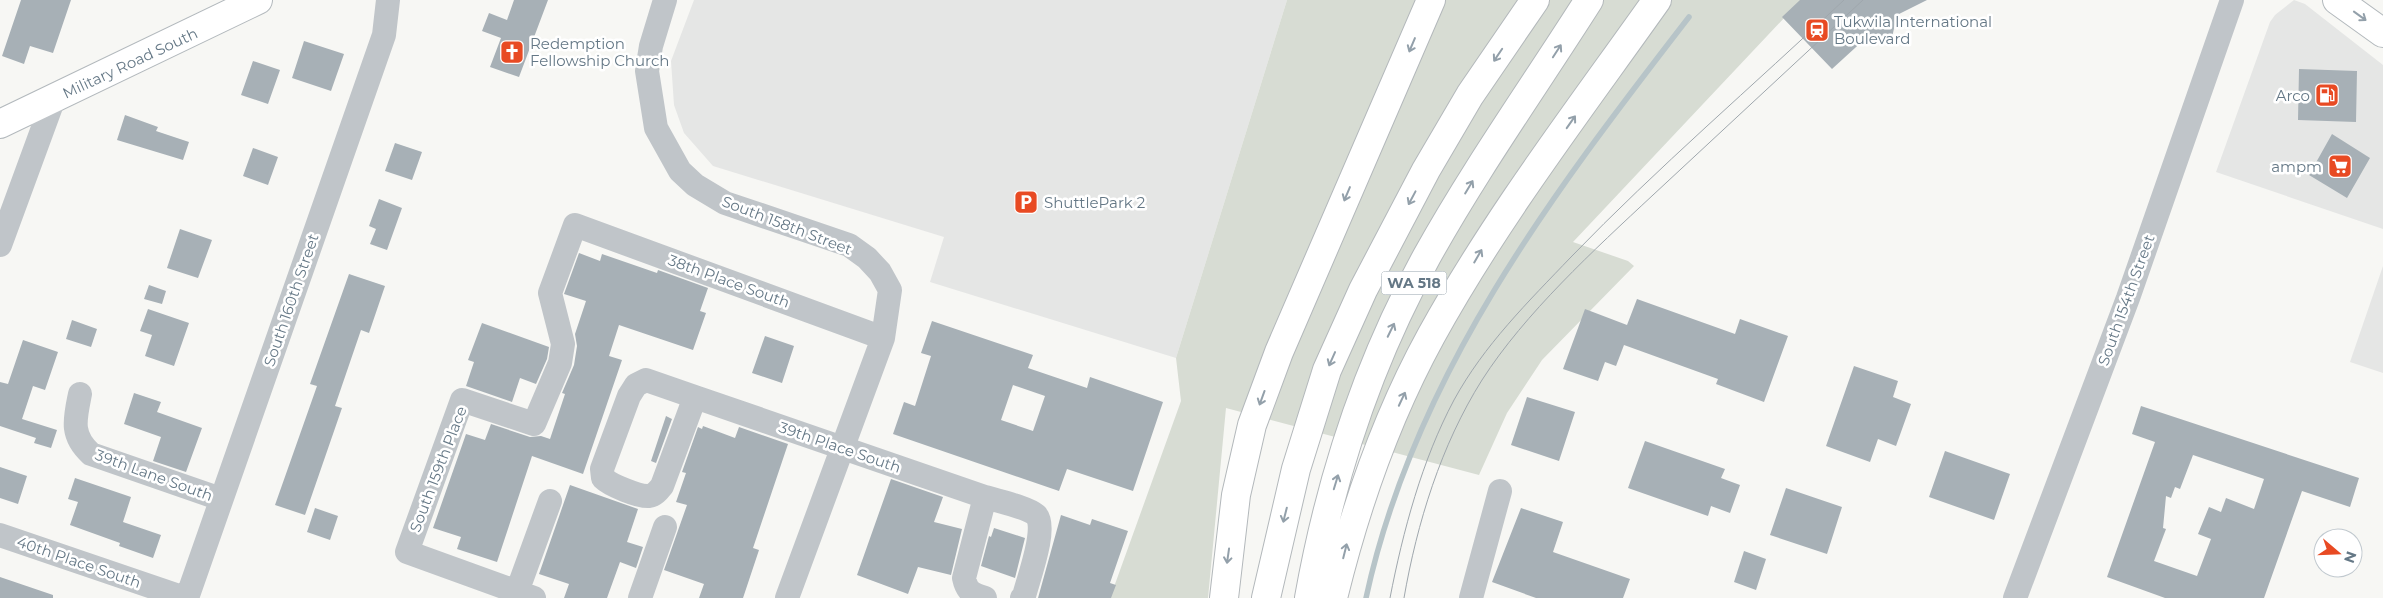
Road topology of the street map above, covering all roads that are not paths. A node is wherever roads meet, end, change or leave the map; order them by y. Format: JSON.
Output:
{"nodes":[{"id":1,"x":258,"y":0,"type":"edge"},
{"id":2,"x":388,"y":0,"type":"edge"},
{"id":3,"x":665,"y":0,"type":"edge"},
{"id":4,"x":1431,"y":0,"type":"edge"},
{"id":5,"x":1535,"y":0,"type":"edge"},
{"id":6,"x":1589,"y":0,"type":"edge"},
{"id":7,"x":1657,"y":0,"type":"edge"},
{"id":8,"x":2232,"y":0,"type":"edge"},
{"id":9,"x":2337,"y":0,"type":"edge"},
{"id":10,"x":2383,"y":33,"type":"edge"},
{"id":11,"x":54,"y":98,"type":"junction"},
{"id":12,"x":0,"y":124,"type":"edge"},
{"id":13,"x":575,"y":224,"type":"joint"},
{"id":14,"x":0,"y":245,"type":"edge"},
{"id":15,"x":883,"y":338,"type":"junction"},
{"id":16,"x":80,"y":394,"type":"dead end"},
{"id":17,"x":695,"y":397,"type":"junction"},
{"id":18,"x":842,"y":447,"type":"junction"},
{"id":19,"x":1500,"y":491,"type":"dead end"},
{"id":20,"x":985,"y":496,"type":"junction"},
{"id":21,"x":221,"y":499,"type":"junction"},
{"id":22,"x":550,"y":501,"type":"dead end"},
{"id":23,"x":665,"y":527,"type":"dead end"},
{"id":24,"x":0,"y":535,"type":"edge"},
{"id":25,"x":525,"y":595,"type":"edge"},
{"id":26,"x":186,"y":598,"type":"edge"},
{"id":27,"x":640,"y":598,"type":"edge"},
{"id":28,"x":787,"y":598,"type":"edge"},
{"id":29,"x":985,"y":598,"type":"edge"},
{"id":30,"x":1022,"y":598,"type":"edge"},
{"id":31,"x":1224,"y":598,"type":"edge"},
{"id":32,"x":1266,"y":598,"type":"edge"},
{"id":33,"x":1309,"y":598,"type":"edge"},
{"id":34,"x":1333,"y":598,"type":"edge"},
{"id":35,"x":1471,"y":598,"type":"edge"},
{"id":36,"x":2015,"y":598,"type":"edge"}],
"edges":[{"from":1,"to":11,"type":"main road","name":"Military Road South"},
{"from":2,"to":21,"type":"street","name":"South 160th Street"},
{"from":3,"to":15,"type":"street","name":"South 158th Street"},
{"from":4,"to":31,"type":"main road","one_way":true},
{"from":5,"to":32,"type":"main road","number":"WA 518","one_way":true},
{"from":33,"to":6,"type":"main road","number":"WA 518","one_way":true},
{"from":34,"to":7,"type":"main road","one_way":true},
{"from":8,"to":36,"type":"street","name":"South 154th Street"},
{"from":9,"to":10,"type":"main road","one_way":true},
{"from":11,"to":12,"type":"main road","name":"Military Road South"},
{"from":11,"to":14,"type":"street"},
{"from":13,"to":15,"type":"street","name":"38th Place South"},
{"from":13,"to":25,"type":"street","name":"South 159th Place"},
{"from":15,"to":18,"type":"street","name":"South 158th Street"},
{"from":16,"to":21,"type":"street","name":"39th Lane South"},
{"from":17,"to":17,"type":"street","name":"39th Place South"},
{"from":17,"to":18,"type":"street","name":"39th Place South"},
{"from":18,"to":20,"type":"street","name":"39th Place South"},
{"from":18,"to":28,"type":"street","name":"South 158th Street"},
{"from":19,"to":35,"type":"street"},
{"from":20,"to":29,"type":"street"},
{"from":20,"to":30,"type":"street","name":"39th Place South"},
{"from":21,"to":26,"type":"street","name":"South 160th Street"},
{"from":22,"to":25,"type":"street"},
{"from":23,"to":27,"type":"street"},
{"from":24,"to":26,"type":"street","name":"40th Place South"}]}
